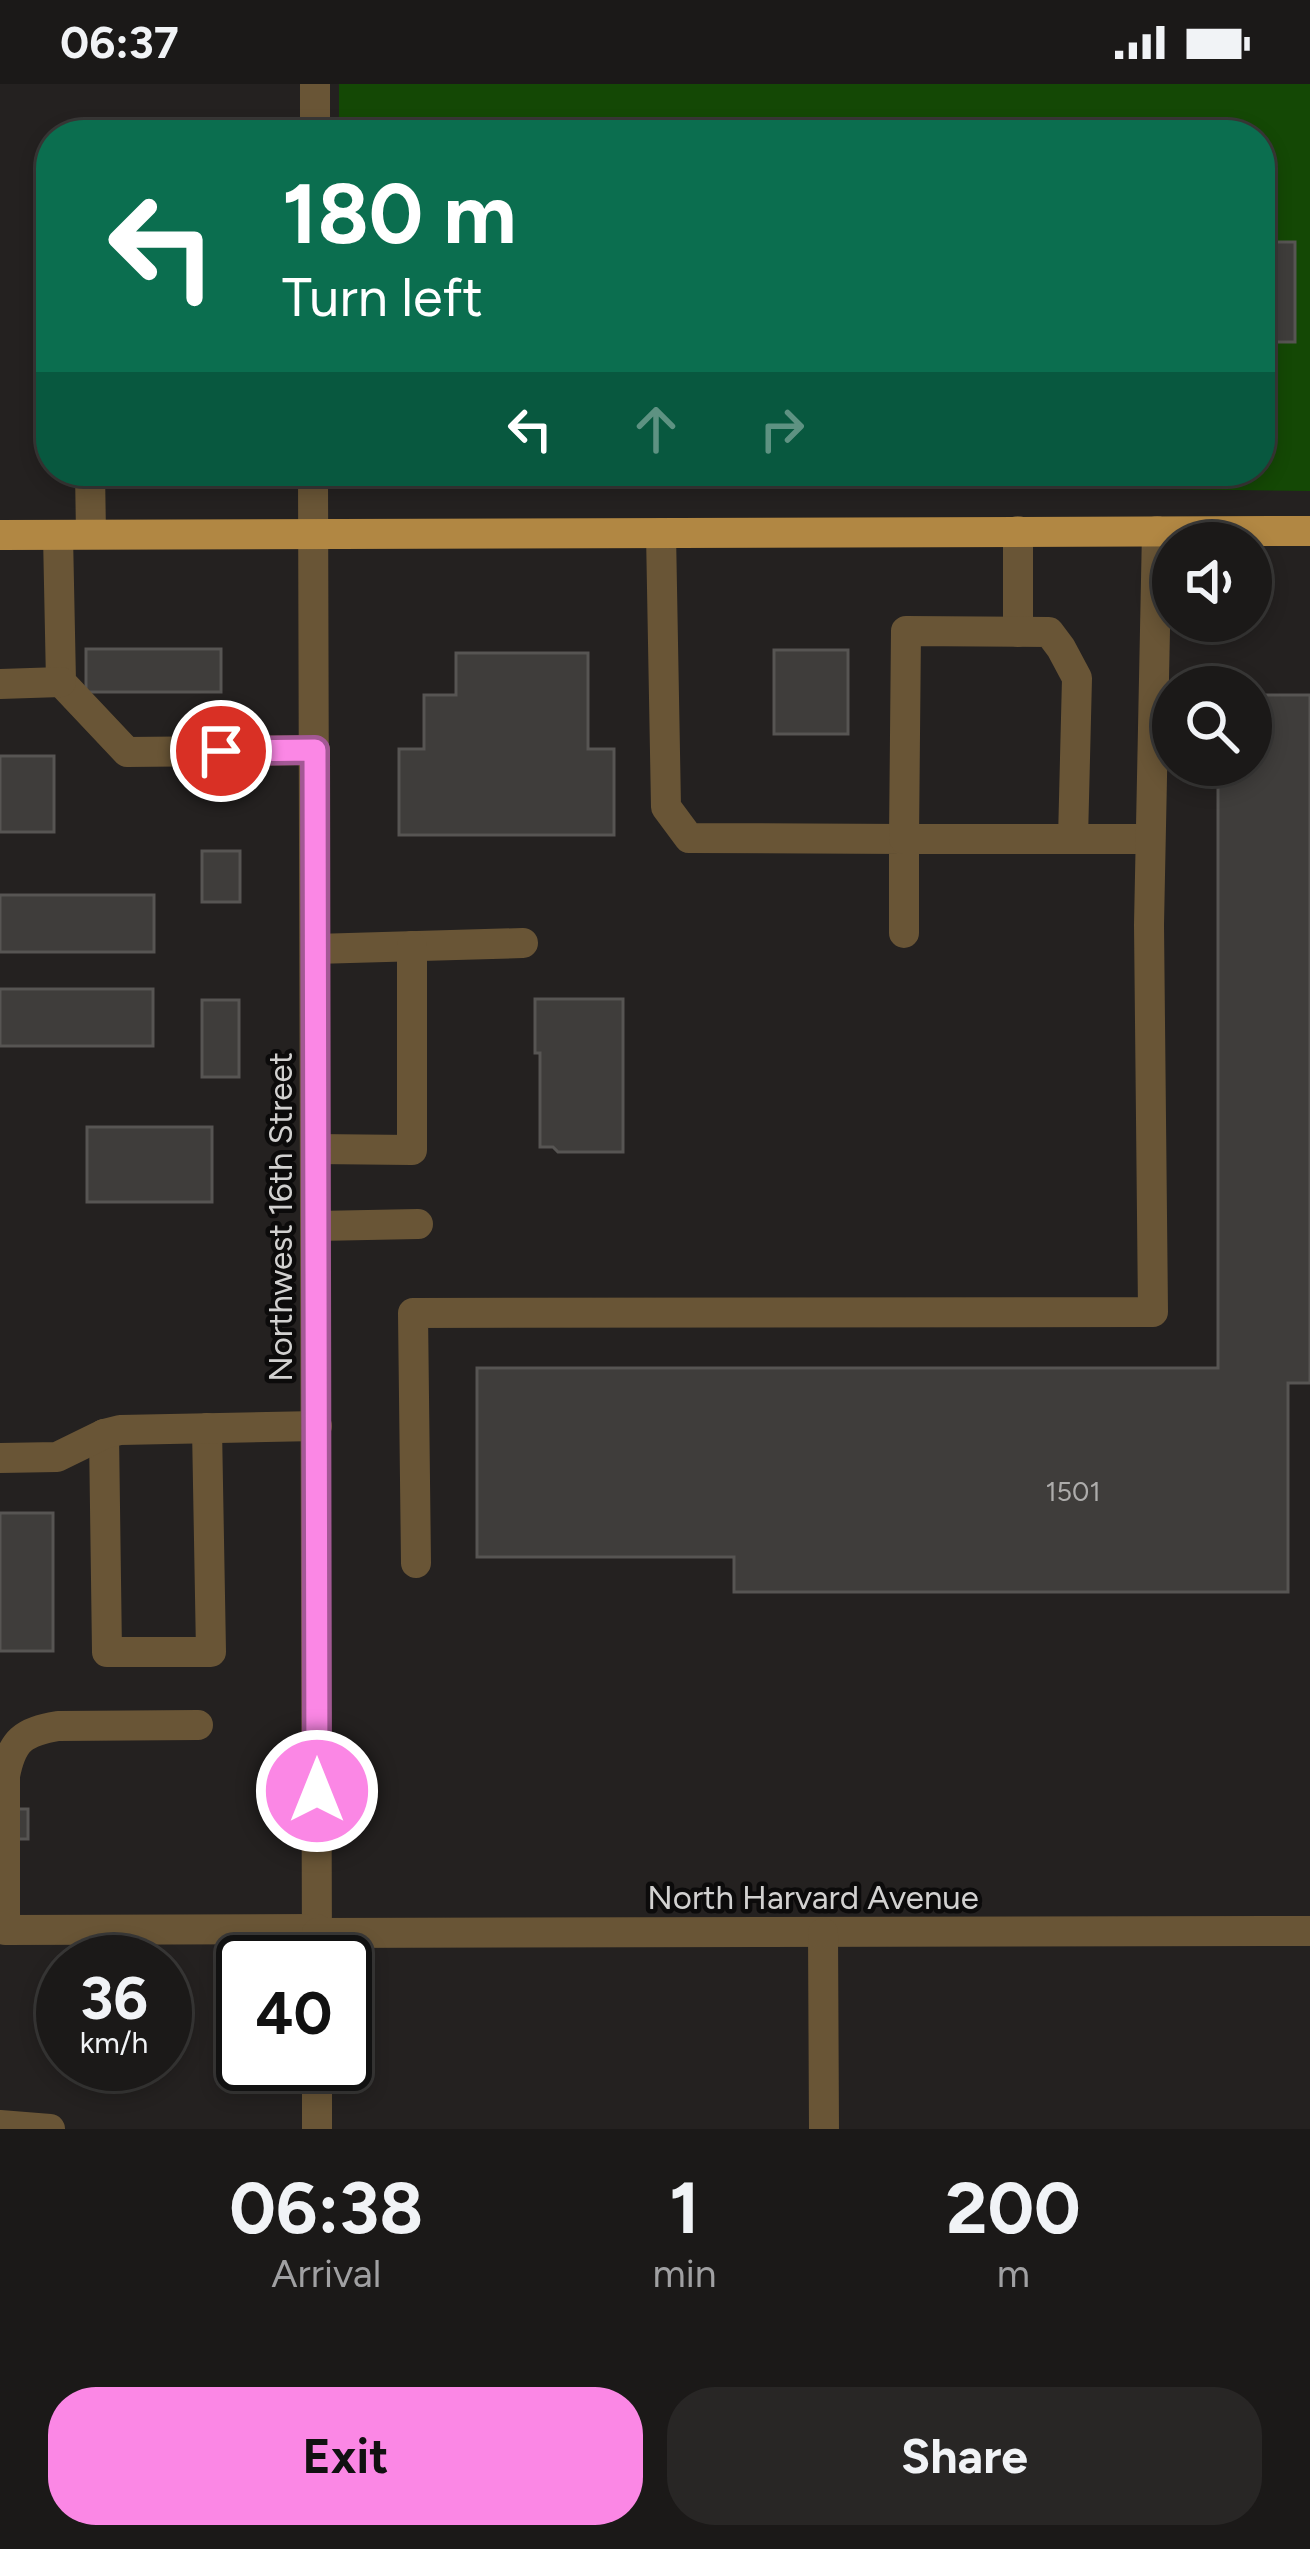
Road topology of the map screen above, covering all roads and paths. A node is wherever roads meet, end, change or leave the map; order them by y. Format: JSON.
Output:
{"nodes":[{"id":1,"x":315,"y":84,"type":"edge"},
{"id":2,"x":315,"y":120,"type":"edge"},
{"id":3,"x":90,"y":486,"type":"edge"},
{"id":4,"x":314,"y":486,"type":"edge"},
{"id":5,"x":1018,"y":531,"type":"junction"},
{"id":6,"x":1152,"y":531,"type":"edge"},
{"id":7,"x":1272,"y":531,"type":"edge"},
{"id":8,"x":1310,"y":531,"type":"edge"},
{"id":9,"x":661,"y":533,"type":"junction"},
{"id":10,"x":91,"y":535,"type":"junction"},
{"id":11,"x":314,"y":535,"type":"junction"},
{"id":12,"x":0,"y":536,"type":"edge"},
{"id":13,"x":58,"y":536,"type":"junction"},
{"id":14,"x":1018,"y":632,"type":"junction"},
{"id":15,"x":1154,"y":642,"type":"edge"},
{"id":16,"x":61,"y":682,"type":"junction"},
{"id":17,"x":0,"y":683,"type":"edge"},
{"id":18,"x":315,"y":750,"type":"junction"},
{"id":19,"x":904,"y":839,"type":"junction"},
{"id":20,"x":1073,"y":839,"type":"junction"},
{"id":21,"x":1150,"y":839,"type":"junction"},
{"id":22,"x":904,"y":933,"type":"dead end"},
{"id":23,"x":523,"y":943,"type":"dead end"},
{"id":24,"x":412,"y":946,"type":"junction"},
{"id":25,"x":315,"y":949,"type":"junction"},
{"id":26,"x":316,"y":1149,"type":"junction"},
{"id":27,"x":418,"y":1224,"type":"dead end"},
{"id":28,"x":316,"y":1226,"type":"junction"},
{"id":29,"x":317,"y":1426,"type":"junction"},
{"id":30,"x":207,"y":1428,"type":"junction"},
{"id":31,"x":104,"y":1434,"type":"junction"},
{"id":32,"x":0,"y":1458,"type":"edge"},
{"id":33,"x":416,"y":1563,"type":"dead end"},
{"id":34,"x":198,"y":1725,"type":"dead end"},
{"id":35,"x":1310,"y":1931,"type":"edge"},
{"id":36,"x":823,"y":1933,"type":"junction"},
{"id":37,"x":316,"y":1935,"type":"edge"},
{"id":38,"x":216,"y":1937,"type":"edge"},
{"id":39,"x":372,"y":1940,"type":"edge"},
{"id":40,"x":316,"y":2091,"type":"edge"},
{"id":41,"x":0,"y":2125,"type":"edge"},
{"id":42,"x":50,"y":2129,"type":"edge"},
{"id":43,"x":316,"y":2129,"type":"edge"},
{"id":44,"x":824,"y":2129,"type":"edge"}],
"edges":[{"from":1,"to":2,"type":"street"},
{"from":3,"to":10,"type":"street"},
{"from":4,"to":11,"type":"street","name":"Northwest 16th Street"},
{"from":5,"to":6,"type":"main road"},
{"from":5,"to":9,"type":"main road"},
{"from":5,"to":14,"type":"street"},
{"from":7,"to":8,"type":"main road"},
{"from":9,"to":11,"type":"main road"},
{"from":9,"to":19,"type":"street"},
{"from":10,"to":11,"type":"main road"},
{"from":10,"to":13,"type":"main road"},
{"from":11,"to":18,"type":"street","name":"Northwest 16th Street"},
{"from":12,"to":13,"type":"main road"},
{"from":13,"to":16,"type":"street"},
{"from":14,"to":19,"type":"street"},
{"from":14,"to":20,"type":"street"},
{"from":15,"to":21,"type":"street"},
{"from":16,"to":17,"type":"street"},
{"from":16,"to":18,"type":"street"},
{"from":18,"to":25,"type":"street","name":"Northwest 16th Street"},
{"from":19,"to":20,"type":"street"},
{"from":19,"to":22,"type":"street"},
{"from":20,"to":21,"type":"street"},
{"from":21,"to":33,"type":"street"},
{"from":23,"to":24,"type":"street"},
{"from":24,"to":25,"type":"street"},
{"from":24,"to":26,"type":"street"},
{"from":25,"to":26,"type":"street","name":"Northwest 16th Street"},
{"from":26,"to":28,"type":"street","name":"Northwest 16th Street"},
{"from":27,"to":28,"type":"street"},
{"from":28,"to":29,"type":"street","name":"Northwest 16th Street"},
{"from":29,"to":30,"type":"street"},
{"from":29,"to":37,"type":"street","name":"Northwest 16th Street"},
{"from":30,"to":31,"type":"street"},
{"from":30,"to":31,"type":"street"},
{"from":31,"to":32,"type":"street"},
{"from":34,"to":38,"type":"street","name":"North Harvard Avenue"},
{"from":35,"to":36,"type":"street","name":"North Harvard Avenue"},
{"from":36,"to":39,"type":"street","name":"North Harvard Avenue"},
{"from":36,"to":44,"type":"street"},
{"from":40,"to":43,"type":"street"},
{"from":41,"to":42,"type":"street"}]}
